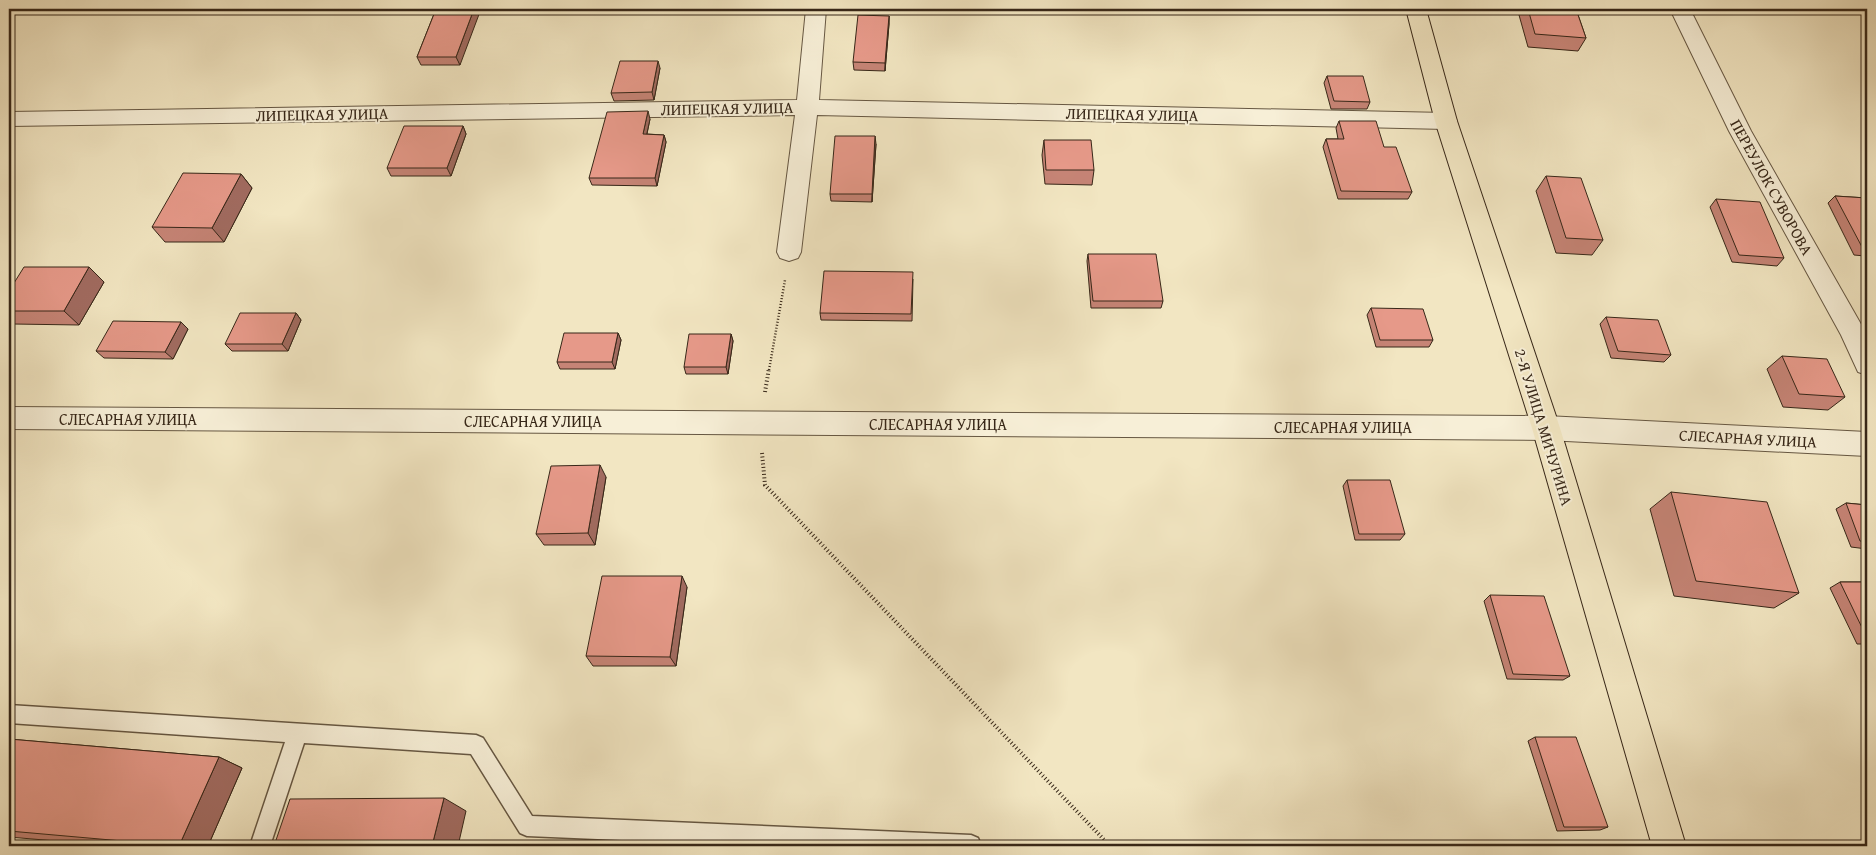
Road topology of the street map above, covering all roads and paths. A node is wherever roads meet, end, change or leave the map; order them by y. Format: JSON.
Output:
{"nodes":[{"id":1,"x":816,"y":9,"type":"edge"},
{"id":2,"x":1416,"y":9,"type":"edge"},
{"id":3,"x":1680,"y":9,"type":"edge"},
{"id":4,"x":807,"y":107,"type":"junction"},
{"id":5,"x":9,"y":119,"type":"edge"},
{"id":6,"x":1446,"y":121,"type":"junction"},
{"id":7,"x":789,"y":252,"type":"joint"},
{"id":8,"x":1867,"y":364,"type":"edge"},
{"id":9,"x":9,"y":418,"type":"edge"},
{"id":10,"x":760,"y":423,"type":"junction"},
{"id":11,"x":1546,"y":428,"type":"junction"},
{"id":12,"x":1867,"y":444,"type":"edge"},
{"id":13,"x":9,"y":714,"type":"edge"},
{"id":14,"x":298,"y":733,"type":"junction"},
{"id":15,"x":971,"y":845,"type":"dead end"},
{"id":16,"x":260,"y":846,"type":"edge"},
{"id":17,"x":1110,"y":846,"type":"edge"},
{"id":18,"x":1669,"y":846,"type":"edge"}],
"edges":[{"from":1,"to":4,"type":"street"},
{"from":2,"to":6,"type":"main road","name":"2-Я УЛИЦА МИЧУРИНА"},
{"from":3,"to":8,"type":"street","name":"ПЕРЕУЛОК СУВОРОВА"},
{"from":4,"to":5,"type":"street","name":"ЛИПЕЦКАЯ УЛИЦА"},
{"from":4,"to":6,"type":"street","name":"ЛИПЕЦКАЯ УЛИЦА"},
{"from":4,"to":7,"type":"street"},
{"from":6,"to":11,"type":"main road","name":"2-Я УЛИЦА МИЧУРИНА"},
{"from":7,"to":10,"type":"path"},
{"from":9,"to":10,"type":"street","name":"СЛЕСАРНАЯ УЛИЦА"},
{"from":10,"to":11,"type":"street","name":"СЛЕСАРНАЯ УЛИЦА"},
{"from":10,"to":17,"type":"path"},
{"from":11,"to":12,"type":"street","name":"СЛЕСАРНАЯ УЛИЦА"},
{"from":11,"to":18,"type":"main road","name":"2-Я УЛИЦА МИЧУРИНА"},
{"from":13,"to":14,"type":"lane"},
{"from":14,"to":15,"type":"lane"},
{"from":14,"to":16,"type":"lane"}]}
